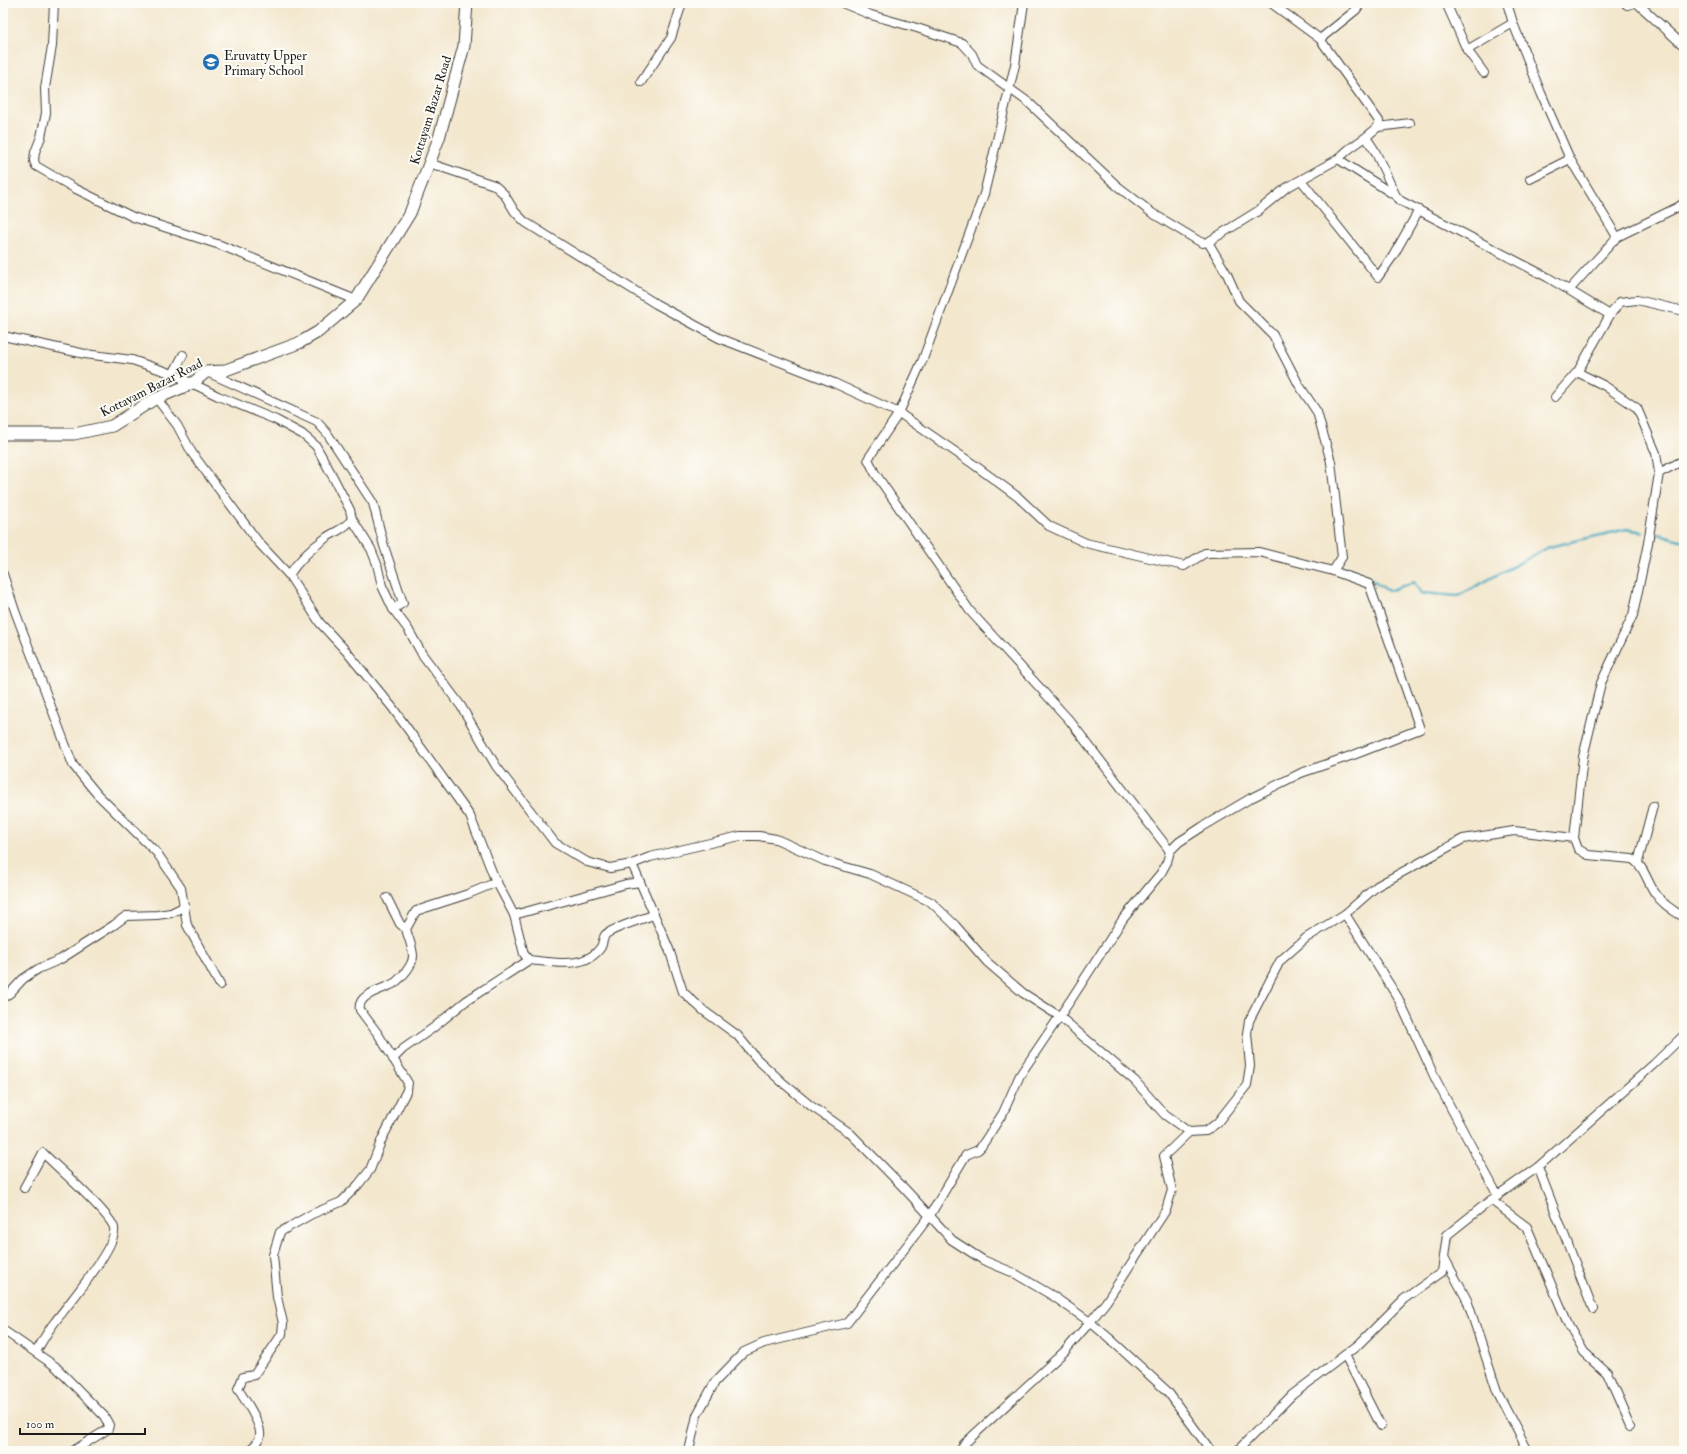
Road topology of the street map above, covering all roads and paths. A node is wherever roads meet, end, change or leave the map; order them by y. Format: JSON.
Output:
{"nodes":[{"id":1,"x":54,"y":3,"type":"edge"},
{"id":2,"x":467,"y":3,"type":"edge"},
{"id":3,"x":682,"y":3,"type":"edge"},
{"id":4,"x":842,"y":3,"type":"edge"},
{"id":5,"x":1024,"y":3,"type":"edge"},
{"id":6,"x":1272,"y":3,"type":"edge"},
{"id":7,"x":1361,"y":3,"type":"edge"},
{"id":8,"x":1446,"y":3,"type":"edge"},
{"id":9,"x":1507,"y":3,"type":"edge"},
{"id":10,"x":1625,"y":3,"type":"edge"},
{"id":11,"x":1636,"y":3,"type":"edge"},
{"id":12,"x":1513,"y":23,"type":"junction"},
{"id":13,"x":1320,"y":39,"type":"junction"},
{"id":14,"x":1684,"y":46,"type":"edge"},
{"id":15,"x":1467,"y":50,"type":"junction"},
{"id":16,"x":1484,"y":73,"type":"dead end"},
{"id":17,"x":641,"y":82,"type":"dead end"},
{"id":18,"x":1008,"y":88,"type":"junction"},
{"id":19,"x":1410,"y":123,"type":"dead end"},
{"id":20,"x":1378,"y":127,"type":"junction"},
{"id":21,"x":1366,"y":137,"type":"junction"},
{"id":22,"x":1338,"y":159,"type":"junction"},
{"id":23,"x":1570,"y":159,"type":"junction"},
{"id":24,"x":429,"y":163,"type":"junction"},
{"id":25,"x":1530,"y":179,"type":"dead end"},
{"id":26,"x":1301,"y":180,"type":"junction"},
{"id":27,"x":1396,"y":196,"type":"junction"},
{"id":28,"x":1684,"y":202,"type":"edge"},
{"id":29,"x":1419,"y":210,"type":"junction"},
{"id":30,"x":1617,"y":237,"type":"junction"},
{"id":31,"x":1208,"y":242,"type":"junction"},
{"id":32,"x":1570,"y":289,"type":"junction"},
{"id":33,"x":356,"y":300,"type":"junction"},
{"id":34,"x":1684,"y":311,"type":"edge"},
{"id":35,"x":1610,"y":315,"type":"junction"},
{"id":36,"x":3,"y":336,"type":"edge"},
{"id":37,"x":184,"y":355,"type":"dead end"},
{"id":38,"x":1578,"y":370,"type":"junction"},
{"id":39,"x":206,"y":372,"type":"junction"},
{"id":40,"x":174,"y":374,"type":"junction"},
{"id":41,"x":194,"y":382,"type":"junction"},
{"id":42,"x":1555,"y":397,"type":"dead end"},
{"id":43,"x":157,"y":399,"type":"junction"},
{"id":44,"x":899,"y":414,"type":"junction"},
{"id":45,"x":3,"y":434,"type":"edge"},
{"id":46,"x":1684,"y":460,"type":"edge"},
{"id":47,"x":1659,"y":473,"type":"junction"},
{"id":48,"x":352,"y":519,"type":"junction"},
{"id":49,"x":1333,"y":571,"type":"junction"},
{"id":50,"x":3,"y":574,"type":"edge"},
{"id":51,"x":289,"y":575,"type":"junction"},
{"id":52,"x":393,"y":608,"type":"junction"},
{"id":53,"x":1652,"y":806,"type":"dead end"},
{"id":54,"x":1574,"y":838,"type":"junction"},
{"id":55,"x":1170,"y":851,"type":"junction"},
{"id":56,"x":1638,"y":862,"type":"junction"},
{"id":57,"x":632,"y":864,"type":"junction"},
{"id":58,"x":497,"y":882,"type":"junction"},
{"id":59,"x":640,"y":882,"type":"junction"},
{"id":60,"x":387,"y":898,"type":"dead end"},
{"id":61,"x":185,"y":906,"type":"junction"},
{"id":62,"x":653,"y":914,"type":"junction"},
{"id":63,"x":1345,"y":914,"type":"junction"},
{"id":64,"x":514,"y":915,"type":"junction"},
{"id":65,"x":1684,"y":917,"type":"edge"},
{"id":66,"x":406,"y":929,"type":"junction"},
{"id":67,"x":529,"y":960,"type":"junction"},
{"id":68,"x":220,"y":985,"type":"dead end"},
{"id":69,"x":3,"y":998,"type":"edge"},
{"id":70,"x":1059,"y":1016,"type":"junction"},
{"id":71,"x":1684,"y":1035,"type":"edge"},
{"id":72,"x":393,"y":1059,"type":"junction"},
{"id":73,"x":1189,"y":1132,"type":"junction"},
{"id":74,"x":1538,"y":1167,"type":"junction"},
{"id":75,"x":24,"y":1188,"type":"dead end"},
{"id":76,"x":1494,"y":1198,"type":"junction"},
{"id":77,"x":929,"y":1217,"type":"junction"},
{"id":78,"x":1444,"y":1257,"type":"junction"},
{"id":79,"x":1593,"y":1309,"type":"dead end"},
{"id":80,"x":1090,"y":1322,"type":"junction"},
{"id":81,"x":3,"y":1330,"type":"edge"},
{"id":82,"x":36,"y":1352,"type":"junction"},
{"id":83,"x":1345,"y":1355,"type":"junction"},
{"id":84,"x":1630,"y":1425,"type":"dead end"},
{"id":85,"x":1381,"y":1426,"type":"dead end"},
{"id":86,"x":73,"y":1451,"type":"edge"},
{"id":87,"x":248,"y":1451,"type":"edge"},
{"id":88,"x":688,"y":1451,"type":"edge"},
{"id":89,"x":960,"y":1451,"type":"edge"},
{"id":90,"x":1211,"y":1451,"type":"edge"},
{"id":91,"x":1237,"y":1451,"type":"edge"},
{"id":92,"x":1528,"y":1451,"type":"edge"}],
"edges":[{"from":1,"to":33,"type":"street"},
{"from":2,"to":24,"type":"main road","name":"Kottayam Bazar Road"},
{"from":3,"to":17,"type":"street"},
{"from":4,"to":18,"type":"street"},
{"from":5,"to":18,"type":"street"},
{"from":6,"to":13,"type":"street"},
{"from":7,"to":13,"type":"street"},
{"from":8,"to":15,"type":"street"},
{"from":9,"to":12,"type":"street"},
{"from":10,"to":11,"type":"street"},
{"from":11,"to":14,"type":"street"},
{"from":12,"to":15,"type":"street"},
{"from":12,"to":23,"type":"street"},
{"from":13,"to":20,"type":"street"},
{"from":15,"to":16,"type":"street"},
{"from":18,"to":31,"type":"street"},
{"from":18,"to":44,"type":"street"},
{"from":19,"to":20,"type":"street"},
{"from":20,"to":21,"type":"street"},
{"from":21,"to":22,"type":"street"},
{"from":21,"to":27,"type":"street"},
{"from":22,"to":26,"type":"street"},
{"from":22,"to":27,"type":"street"},
{"from":23,"to":25,"type":"street"},
{"from":23,"to":30,"type":"street"},
{"from":24,"to":33,"type":"main road","name":"Kottayam Bazar Road"},
{"from":24,"to":44,"type":"street"},
{"from":26,"to":29,"type":"street"},
{"from":26,"to":31,"type":"street"},
{"from":27,"to":29,"type":"street"},
{"from":28,"to":30,"type":"street"},
{"from":29,"to":32,"type":"street"},
{"from":30,"to":32,"type":"street"},
{"from":31,"to":49,"type":"street"},
{"from":32,"to":35,"type":"street"},
{"from":33,"to":39,"type":"main road","name":"Kottayam Bazar Road"},
{"from":34,"to":35,"type":"street"},
{"from":35,"to":38,"type":"street"},
{"from":36,"to":40,"type":"street"},
{"from":37,"to":40,"type":"street"},
{"from":38,"to":42,"type":"street"},
{"from":38,"to":47,"type":"street"},
{"from":39,"to":41,"type":"main road","name":"Kottayam Bazar Road"},
{"from":39,"to":52,"type":"street"},
{"from":40,"to":41,"type":"street"},
{"from":41,"to":43,"type":"main road","name":"Kottayam Bazar Road"},
{"from":41,"to":48,"type":"street"},
{"from":43,"to":45,"type":"main road","name":"Kottayam Bazar Road"},
{"from":43,"to":51,"type":"street"},
{"from":44,"to":49,"type":"street"},
{"from":44,"to":55,"type":"street"},
{"from":46,"to":47,"type":"street"},
{"from":47,"to":54,"type":"street"},
{"from":48,"to":51,"type":"street"},
{"from":48,"to":52,"type":"street"},
{"from":49,"to":55,"type":"street"},
{"from":50,"to":61,"type":"street"},
{"from":51,"to":58,"type":"street"},
{"from":52,"to":57,"type":"street"},
{"from":53,"to":56,"type":"street"},
{"from":54,"to":56,"type":"street"},
{"from":54,"to":63,"type":"street"},
{"from":55,"to":70,"type":"street"},
{"from":56,"to":65,"type":"street"},
{"from":57,"to":59,"type":"street"},
{"from":57,"to":70,"type":"street"},
{"from":58,"to":64,"type":"street"},
{"from":58,"to":66,"type":"street"},
{"from":59,"to":62,"type":"street"},
{"from":59,"to":64,"type":"street"},
{"from":60,"to":66,"type":"street"},
{"from":61,"to":68,"type":"street"},
{"from":61,"to":69,"type":"street"},
{"from":62,"to":67,"type":"street"},
{"from":62,"to":77,"type":"street"},
{"from":63,"to":73,"type":"street"},
{"from":63,"to":76,"type":"street"},
{"from":64,"to":67,"type":"street"},
{"from":66,"to":72,"type":"street"},
{"from":67,"to":72,"type":"street"},
{"from":70,"to":73,"type":"street"},
{"from":70,"to":77,"type":"street"},
{"from":71,"to":74,"type":"street"},
{"from":72,"to":87,"type":"street"},
{"from":73,"to":80,"type":"street"},
{"from":74,"to":76,"type":"street"},
{"from":74,"to":79,"type":"street"},
{"from":75,"to":82,"type":"street"},
{"from":76,"to":78,"type":"street"},
{"from":76,"to":84,"type":"street"},
{"from":77,"to":80,"type":"street"},
{"from":77,"to":88,"type":"street"},
{"from":78,"to":83,"type":"street"},
{"from":78,"to":92,"type":"street"},
{"from":80,"to":89,"type":"street"},
{"from":80,"to":90,"type":"street"},
{"from":81,"to":82,"type":"street"},
{"from":82,"to":86,"type":"street"},
{"from":83,"to":85,"type":"street"},
{"from":83,"to":91,"type":"street"}]}
